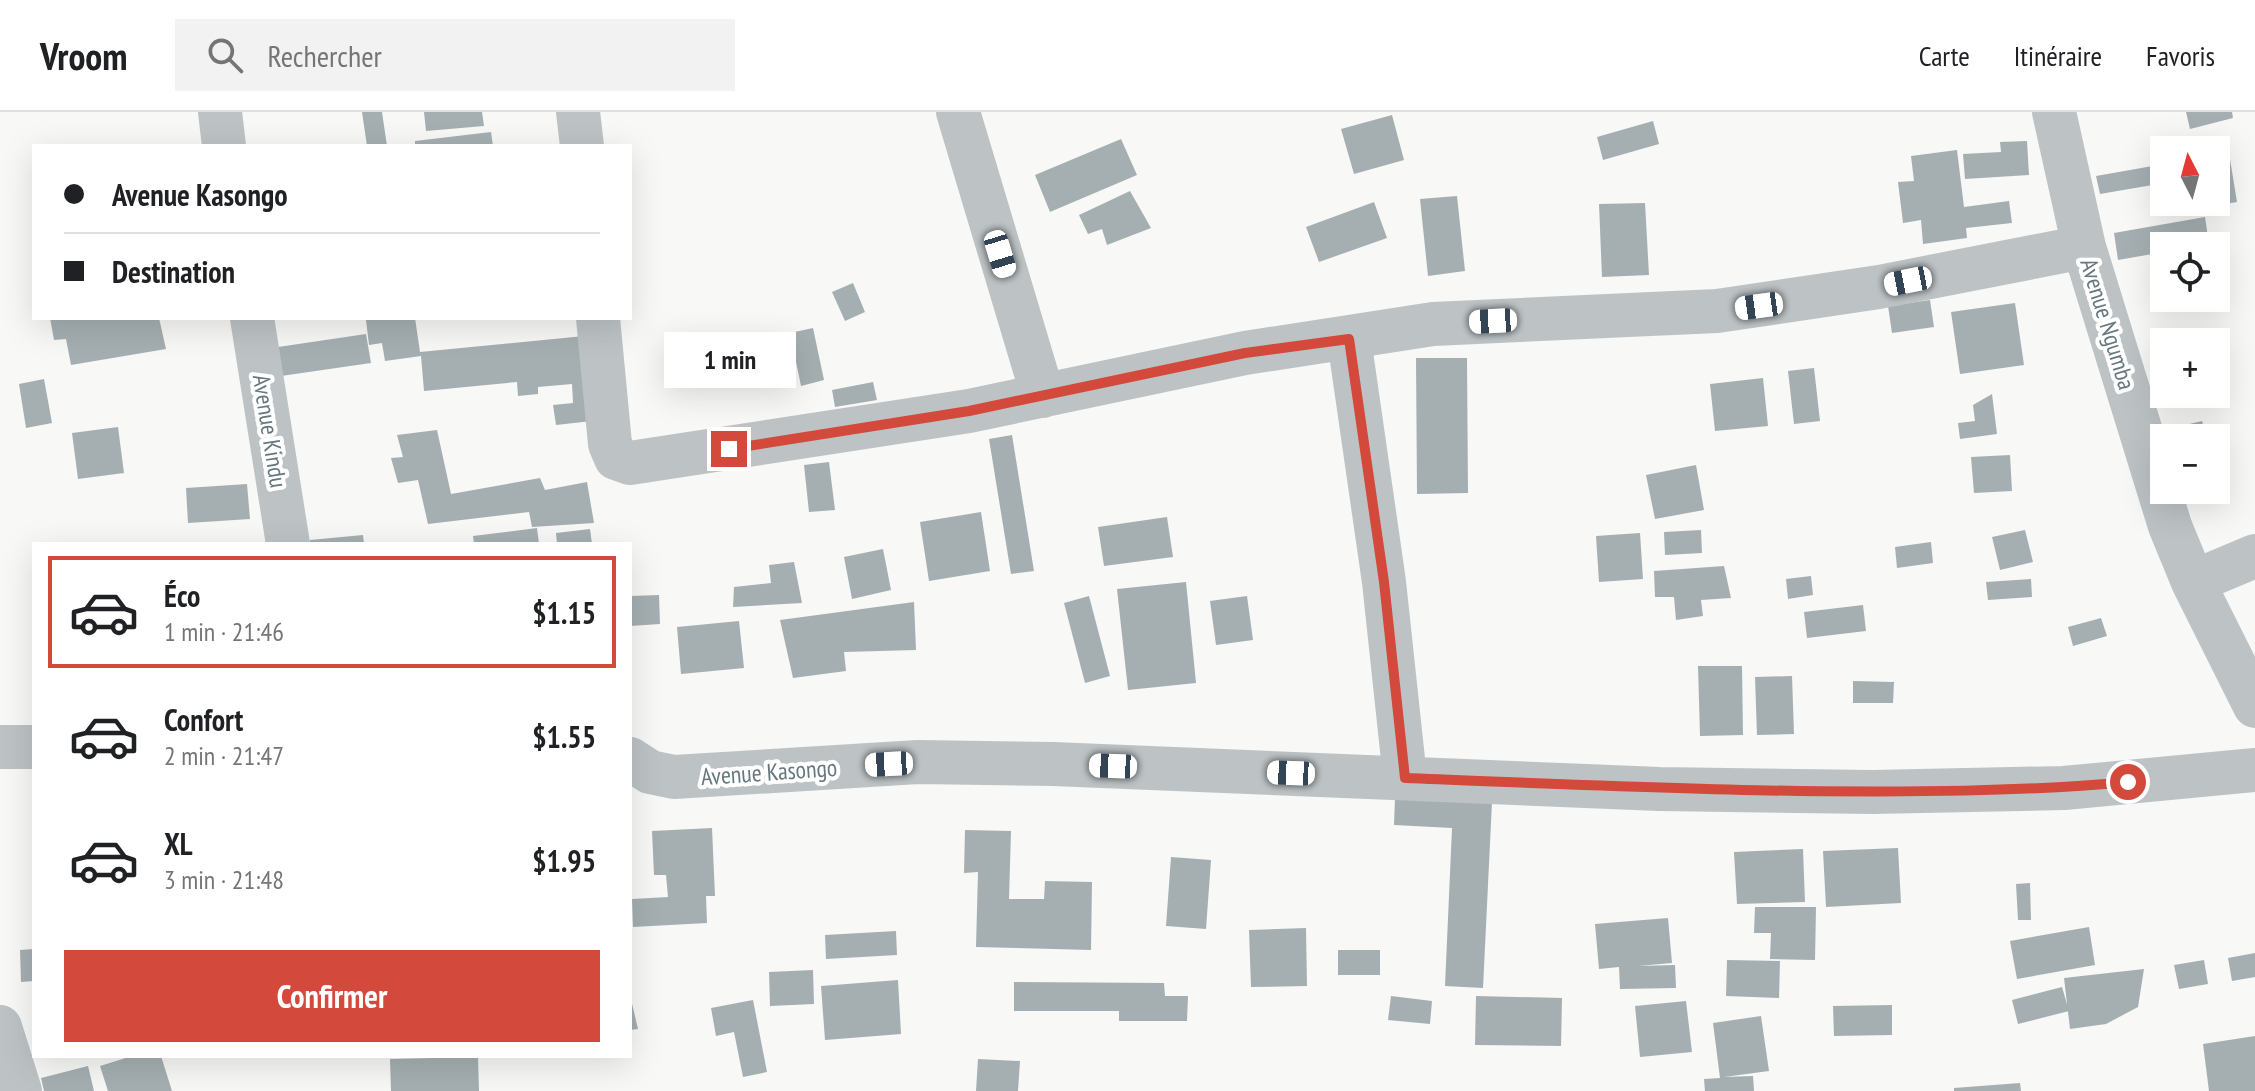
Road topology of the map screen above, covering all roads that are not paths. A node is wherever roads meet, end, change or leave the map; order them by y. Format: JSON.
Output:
{"nodes":[{"id":1,"x":220,"y":112,"type":"edge"},
{"id":2,"x":578,"y":112,"type":"edge"},
{"id":3,"x":958,"y":112,"type":"edge"},
{"id":4,"x":2054,"y":112,"type":"edge"},
{"id":5,"x":224,"y":144,"type":"edge"},
{"id":6,"x":582,"y":144,"type":"edge"},
{"id":7,"x":2084,"y":247,"type":"junction"},
{"id":8,"x":252,"y":320,"type":"edge"},
{"id":9,"x":598,"y":320,"type":"edge"},
{"id":10,"x":1349,"y":339,"type":"junction"},
{"id":11,"x":1043,"y":396,"type":"junction"},
{"id":12,"x":288,"y":542,"type":"edge"},
{"id":13,"x":2255,"y":556,"type":"edge"},
{"id":14,"x":2193,"y":582,"type":"junction"},
{"id":15,"x":2255,"y":706,"type":"edge"},
{"id":16,"x":0,"y":747,"type":"edge"},
{"id":17,"x":32,"y":747,"type":"edge"},
{"id":18,"x":632,"y":760,"type":"edge"},
{"id":19,"x":2255,"y":770,"type":"edge"},
{"id":20,"x":1405,"y":778,"type":"junction"},
{"id":21,"x":0,"y":1027,"type":"edge"},
{"id":22,"x":20,"y":1091,"type":"edge"}],
"edges":[{"from":1,"to":5,"type":"street"},
{"from":2,"to":6,"type":"street"},
{"from":3,"to":11,"type":"street"},
{"from":4,"to":7,"type":"street","name":"Avenue Ngumba"},
{"from":7,"to":10,"type":"street"},
{"from":7,"to":14,"type":"street","name":"Avenue Ngumba"},
{"from":8,"to":12,"type":"street","name":"Avenue Kindu"},
{"from":9,"to":11,"type":"street"},
{"from":10,"to":11,"type":"street"},
{"from":10,"to":20,"type":"street"},
{"from":13,"to":14,"type":"street"},
{"from":14,"to":15,"type":"street","name":"Avenue Ngumba"},
{"from":16,"to":17,"type":"street"},
{"from":18,"to":20,"type":"street","name":"Avenue Kasongo"},
{"from":19,"to":20,"type":"street","name":"Avenue Kasongo"},
{"from":21,"to":22,"type":"street"}]}
